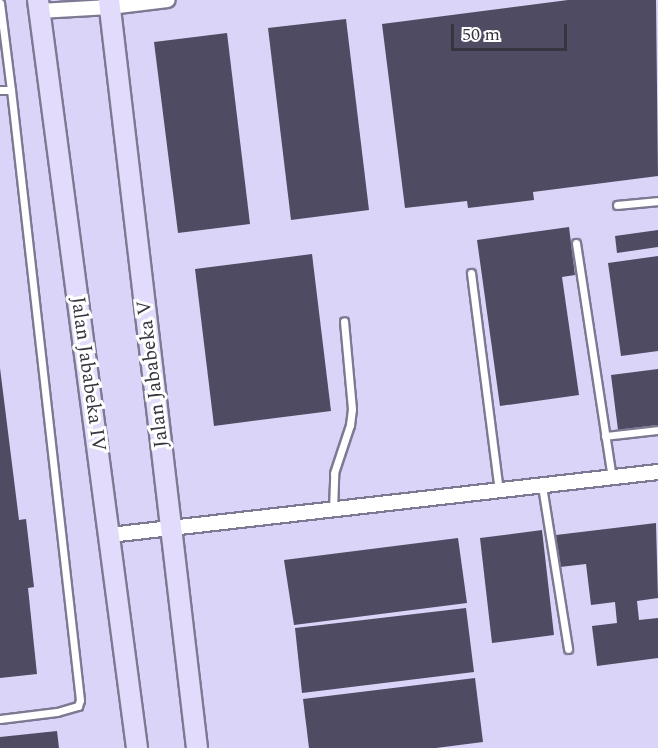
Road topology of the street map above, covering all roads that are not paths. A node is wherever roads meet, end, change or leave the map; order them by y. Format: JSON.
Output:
{"nodes":[{"id":1,"x":168,"y":0,"type":"edge"},
{"id":2,"x":0,"y":3,"type":"edge"},
{"id":3,"x":109,"y":4,"type":"edge"},
{"id":4,"x":38,"y":5,"type":"edge"},
{"id":5,"x":0,"y":90,"type":"edge"},
{"id":6,"x":11,"y":90,"type":"junction"},
{"id":7,"x":658,"y":201,"type":"edge"},
{"id":8,"x":617,"y":205,"type":"dead end"},
{"id":9,"x":576,"y":243,"type":"dead end"},
{"id":10,"x":471,"y":273,"type":"dead end"},
{"id":11,"x":344,"y":321,"type":"dead end"},
{"id":12,"x":658,"y":430,"type":"edge"},
{"id":13,"x":605,"y":436,"type":"junction"},
{"id":14,"x":658,"y":472,"type":"edge"},
{"id":15,"x":612,"y":478,"type":"junction"},
{"id":16,"x":542,"y":486,"type":"junction"},
{"id":17,"x":499,"y":490,"type":"junction"},
{"id":18,"x":333,"y":510,"type":"junction"},
{"id":19,"x":171,"y":528,"type":"junction"},
{"id":20,"x":110,"y":535,"type":"junction"},
{"id":21,"x":568,"y":650,"type":"dead end"},
{"id":22,"x":0,"y":719,"type":"edge"},
{"id":23,"x":137,"y":748,"type":"edge"},
{"id":24,"x":197,"y":748,"type":"edge"}],
"edges":[{"from":1,"to":3,"type":"street"},
{"from":2,"to":6,"type":"lane"},
{"from":3,"to":4,"type":"street"},
{"from":3,"to":19,"type":"street","name":"Jalan Jababeka V"},
{"from":4,"to":20,"type":"street","name":"Jalan Jababeka IV"},
{"from":5,"to":6,"type":"lane"},
{"from":6,"to":22,"type":"lane"},
{"from":7,"to":8,"type":"lane"},
{"from":9,"to":13,"type":"lane"},
{"from":10,"to":17,"type":"lane"},
{"from":11,"to":18,"type":"lane"},
{"from":12,"to":13,"type":"lane"},
{"from":13,"to":15,"type":"lane"},
{"from":14,"to":15,"type":"street"},
{"from":15,"to":16,"type":"street"},
{"from":16,"to":17,"type":"street"},
{"from":16,"to":21,"type":"lane"},
{"from":17,"to":18,"type":"street"},
{"from":18,"to":19,"type":"street"},
{"from":19,"to":20,"type":"street"},
{"from":19,"to":24,"type":"street","name":"Jalan Jababeka V"},
{"from":20,"to":23,"type":"street","name":"Jalan Jababeka IV"}]}
